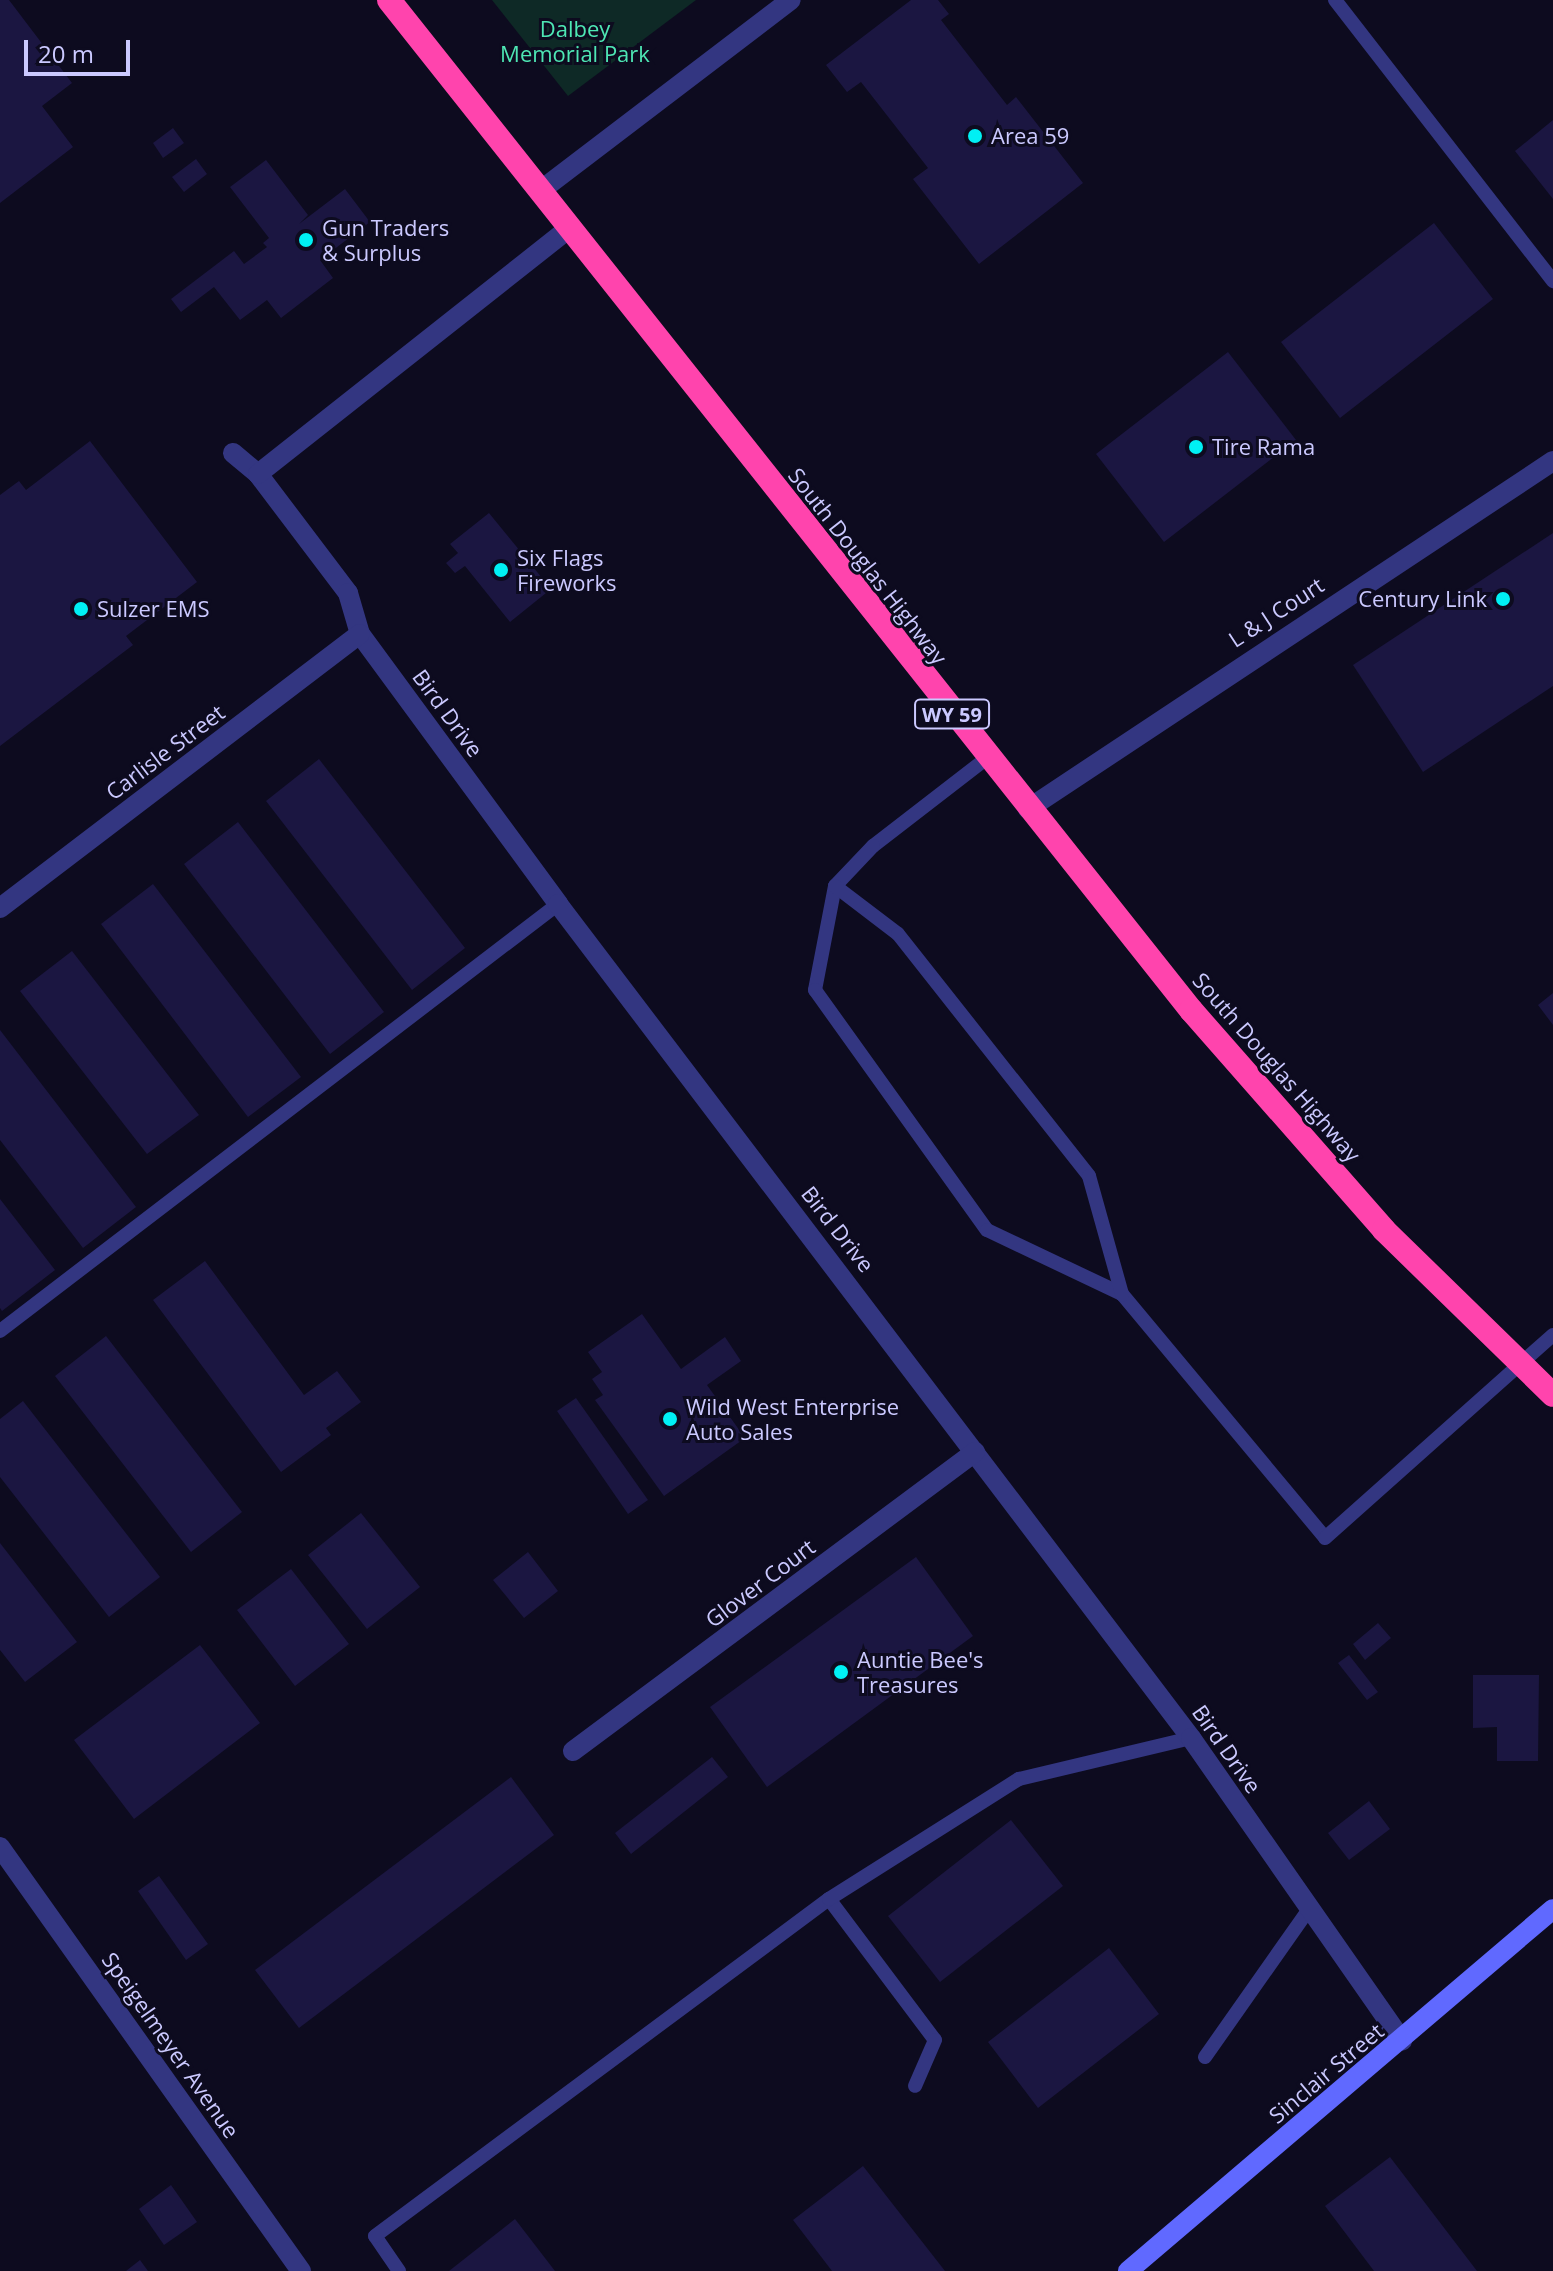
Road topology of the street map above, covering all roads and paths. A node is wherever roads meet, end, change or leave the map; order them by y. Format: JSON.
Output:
{"nodes":[{"id":1,"x":389,"y":0,"type":"edge"},
{"id":2,"x":791,"y":0,"type":"edge"},
{"id":3,"x":1335,"y":0,"type":"edge"},
{"id":4,"x":540,"y":191,"type":"junction"},
{"id":5,"x":570,"y":228,"type":"junction"},
{"id":6,"x":1553,"y":281,"type":"edge"},
{"id":7,"x":233,"y":453,"type":"dead end"},
{"id":8,"x":1553,"y":461,"type":"edge"},
{"id":9,"x":258,"y":474,"type":"junction"},
{"id":10,"x":360,"y":634,"type":"junction"},
{"id":11,"x":987,"y":758,"type":"junction"},
{"id":12,"x":1028,"y":809,"type":"junction"},
{"id":13,"x":835,"y":886,"type":"junction"},
{"id":14,"x":558,"y":904,"type":"junction"},
{"id":15,"x":0,"y":908,"type":"edge"},
{"id":16,"x":1122,"y":1294,"type":"junction"},
{"id":17,"x":0,"y":1331,"type":"edge"},
{"id":18,"x":1553,"y":1335,"type":"edge"},
{"id":19,"x":1520,"y":1363,"type":"junction"},
{"id":20,"x":1553,"y":1395,"type":"edge"},
{"id":21,"x":975,"y":1452,"type":"junction"},
{"id":22,"x":1191,"y":1738,"type":"junction"},
{"id":23,"x":573,"y":1751,"type":"dead end"},
{"id":24,"x":0,"y":1847,"type":"edge"},
{"id":25,"x":829,"y":1899,"type":"junction"},
{"id":26,"x":1309,"y":1909,"type":"junction"},
{"id":27,"x":1553,"y":1909,"type":"edge"},
{"id":28,"x":1402,"y":2041,"type":"junction"},
{"id":29,"x":1205,"y":2057,"type":"dead end"},
{"id":30,"x":915,"y":2086,"type":"dead end"},
{"id":31,"x":301,"y":2271,"type":"edge"},
{"id":32,"x":399,"y":2271,"type":"edge"},
{"id":33,"x":1128,"y":2271,"type":"edge"}],
"edges":[{"from":1,"to":4,"type":"highway","name":"South Douglas Highway","number":"WY 59"},
{"from":2,"to":4,"type":"street"},
{"from":3,"to":6,"type":"lane"},
{"from":4,"to":5,"type":"highway","name":"South Douglas Highway","number":"WY 59"},
{"from":5,"to":9,"type":"street"},
{"from":5,"to":11,"type":"highway","name":"South Douglas Highway","number":"WY 59"},
{"from":7,"to":9,"type":"street","name":"Bird Drive"},
{"from":8,"to":12,"type":"street","name":"L & J Court"},
{"from":9,"to":10,"type":"street","name":"Bird Drive"},
{"from":10,"to":14,"type":"street","name":"Bird Drive"},
{"from":10,"to":15,"type":"street","name":"Carlisle Street"},
{"from":11,"to":12,"type":"highway","name":"South Douglas Highway","number":"WY 59"},
{"from":11,"to":13,"type":"lane"},
{"from":12,"to":19,"type":"highway","name":"South Douglas Highway","number":"WY 59"},
{"from":13,"to":16,"type":"lane"},
{"from":13,"to":16,"type":"lane"},
{"from":14,"to":17,"type":"lane"},
{"from":14,"to":21,"type":"street","name":"Bird Drive"},
{"from":16,"to":19,"type":"lane"},
{"from":18,"to":19,"type":"lane"},
{"from":19,"to":20,"type":"highway","name":"South Douglas Highway","number":"WY 59"},
{"from":21,"to":22,"type":"street","name":"Bird Drive"},
{"from":21,"to":23,"type":"street","name":"Glover Court"},
{"from":22,"to":25,"type":"lane"},
{"from":22,"to":26,"type":"street","name":"Bird Drive"},
{"from":24,"to":31,"type":"street","name":"Speigelmeyer Avenue"},
{"from":25,"to":30,"type":"lane"},
{"from":25,"to":32,"type":"lane"},
{"from":26,"to":28,"type":"street","name":"Bird Drive"},
{"from":26,"to":29,"type":"lane"},
{"from":27,"to":28,"type":"street","name":"Sinclair Street"},
{"from":28,"to":33,"type":"street","name":"Sinclair Street"}]}
